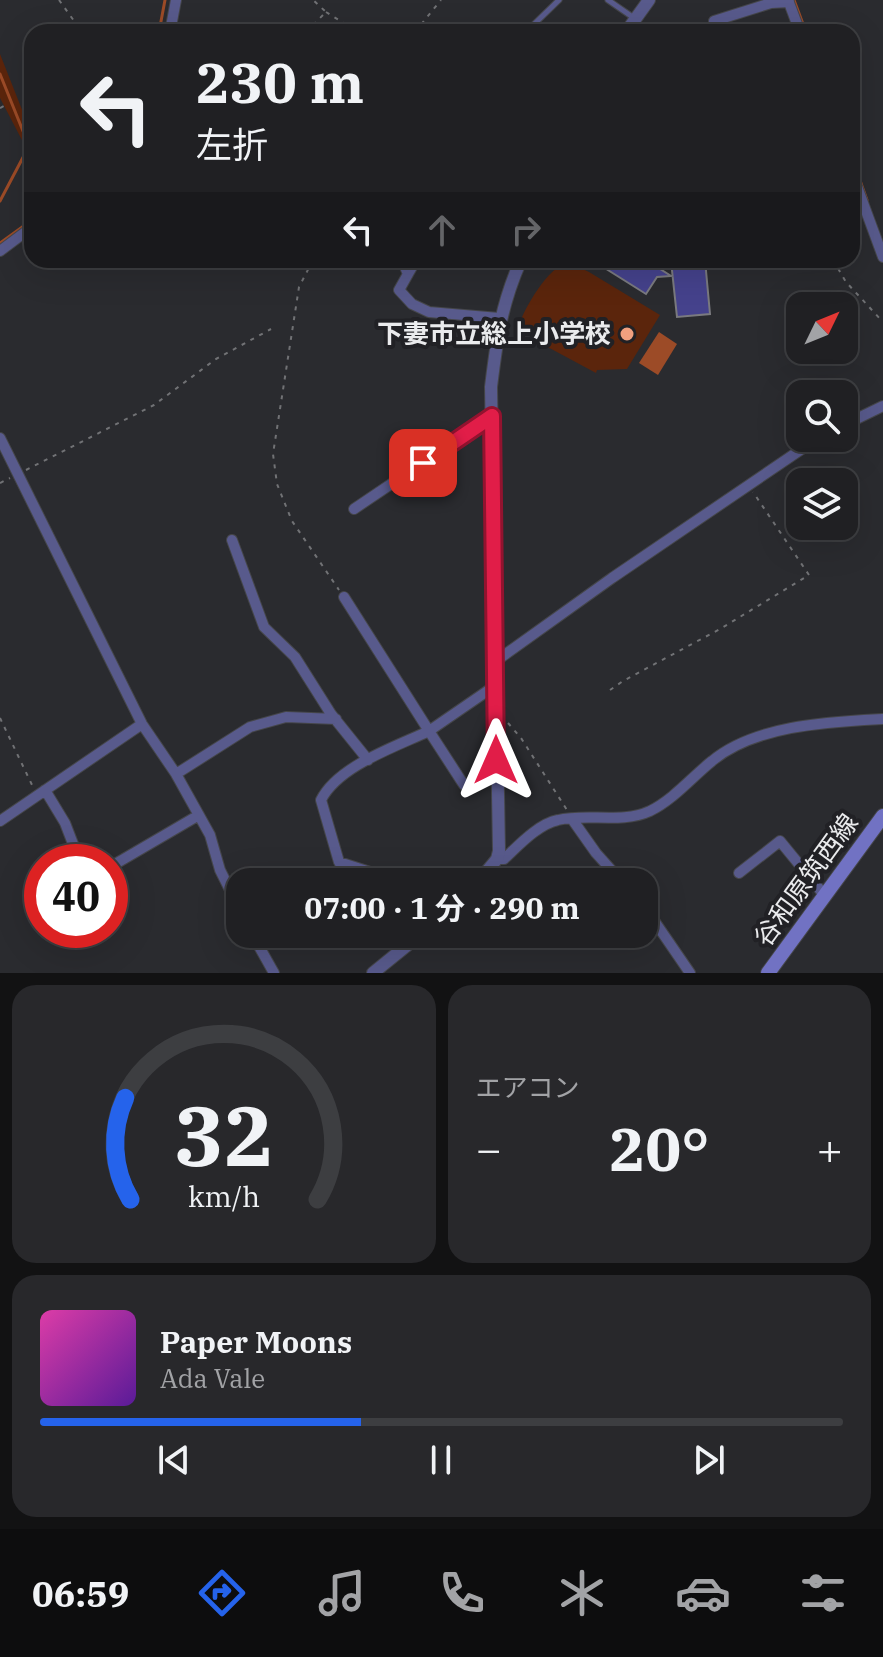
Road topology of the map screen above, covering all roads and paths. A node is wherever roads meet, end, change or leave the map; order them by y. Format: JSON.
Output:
{"nodes":[{"id":1,"x":59,"y":0,"type":"edge"},
{"id":2,"x":176,"y":0,"type":"edge"},
{"id":3,"x":313,"y":0,"type":"edge"},
{"id":4,"x":441,"y":0,"type":"edge"},
{"id":5,"x":559,"y":0,"type":"edge"},
{"id":6,"x":608,"y":0,"type":"edge"},
{"id":7,"x":649,"y":0,"type":"edge"},
{"id":8,"x":788,"y":1,"type":"edge"},
{"id":9,"x":326,"y":12,"type":"junction"},
{"id":10,"x":635,"y":19,"type":"junction"},
{"id":11,"x":714,"y":21,"type":"dead end"},
{"id":12,"x":76,"y":24,"type":"edge"},
{"id":13,"x":172,"y":24,"type":"edge"},
{"id":14,"x":314,"y":24,"type":"edge"},
{"id":15,"x":345,"y":24,"type":"edge"},
{"id":16,"x":422,"y":24,"type":"edge"},
{"id":17,"x":534,"y":24,"type":"edge"},
{"id":18,"x":632,"y":24,"type":"edge"},
{"id":19,"x":797,"y":24,"type":"edge"},
{"id":20,"x":860,"y":195,"type":"edge"},
{"id":21,"x":24,"y":233,"type":"edge"},
{"id":22,"x":0,"y":251,"type":"edge"},
{"id":23,"x":883,"y":257,"type":"edge"},
{"id":24,"x":309,"y":268,"type":"edge"},
{"id":25,"x":405,"y":268,"type":"edge"},
{"id":26,"x":411,"y":268,"type":"edge"},
{"id":27,"x":517,"y":268,"type":"edge"},
{"id":28,"x":838,"y":268,"type":"edge"},
{"id":29,"x":408,"y":274,"type":"junction"},
{"id":30,"x":499,"y":318,"type":"junction"},
{"id":31,"x":883,"y":322,"type":"edge"},
{"id":32,"x":271,"y":329,"type":"dead end"},
{"id":33,"x":883,"y":406,"type":"edge"},
{"id":34,"x":492,"y":416,"type":"junction"},
{"id":35,"x":858,"y":418,"type":"edge"},
{"id":36,"x":0,"y":438,"type":"edge"},
{"id":37,"x":797,"y":452,"type":"edge"},
{"id":38,"x":18,"y":474,"type":"junction"},
{"id":39,"x":747,"y":485,"type":"junction"},
{"id":40,"x":354,"y":509,"type":"dead end"},
{"id":41,"x":232,"y":540,"type":"dead end"},
{"id":42,"x":344,"y":597,"type":"joint"},
{"id":43,"x":496,"y":661,"type":"junction"},
{"id":44,"x":496,"y":685,"type":"junction"},
{"id":45,"x":610,"y":690,"type":"dead end"},
{"id":46,"x":496,"y":710,"type":"junction"},
{"id":47,"x":0,"y":718,"type":"edge"},
{"id":48,"x":336,"y":719,"type":"junction"},
{"id":49,"x":883,"y":719,"type":"edge"},
{"id":50,"x":142,"y":724,"type":"junction"},
{"id":51,"x":429,"y":731,"type":"junction"},
{"id":52,"x":368,"y":760,"type":"junction"},
{"id":53,"x":176,"y":774,"type":"junction"},
{"id":54,"x":464,"y":785,"type":"dead end"},
{"id":55,"x":41,"y":793,"type":"junction"},
{"id":56,"x":199,"y":815,"type":"junction"},
{"id":57,"x":883,"y":816,"type":"edge"},
{"id":58,"x":572,"y":819,"type":"junction"},
{"id":59,"x":0,"y":821,"type":"edge"},
{"id":60,"x":73,"y":844,"type":"edge"},
{"id":61,"x":128,"y":856,"type":"edge"},
{"id":62,"x":497,"y":859,"type":"junction"},
{"id":63,"x":358,"y":868,"type":"edge"},
{"id":64,"x":490,"y":868,"type":"edge"},
{"id":65,"x":609,"y":868,"type":"edge"},
{"id":66,"x":739,"y":873,"type":"dead end"},
{"id":67,"x":226,"y":882,"type":"edge"},
{"id":68,"x":825,"y":896,"type":"junction"},
{"id":69,"x":658,"y":926,"type":"edge"},
{"id":70,"x":260,"y":948,"type":"edge"},
{"id":71,"x":405,"y":948,"type":"edge"},
{"id":72,"x":379,"y":971,"type":"edge"},
{"id":73,"x":274,"y":973,"type":"edge"},
{"id":74,"x":690,"y":973,"type":"edge"},
{"id":75,"x":768,"y":973,"type":"edge"}],
"edges":[{"from":1,"to":12,"type":"path"},
{"from":2,"to":13,"type":"street"},
{"from":3,"to":9,"type":"path"},
{"from":4,"to":16,"type":"path"},
{"from":5,"to":17,"type":"lane"},
{"from":6,"to":10,"type":"lane"},
{"from":7,"to":10,"type":"street"},
{"from":8,"to":11,"type":"street"},
{"from":8,"to":19,"type":"street"},
{"from":9,"to":14,"type":"path"},
{"from":9,"to":15,"type":"path"},
{"from":10,"to":18,"type":"street"},
{"from":20,"to":23,"type":"street"},
{"from":21,"to":22,"type":"street"},
{"from":24,"to":42,"type":"path"},
{"from":25,"to":29,"type":"street"},
{"from":26,"to":29,"type":"street"},
{"from":27,"to":30,"type":"street"},
{"from":28,"to":31,"type":"path"},
{"from":29,"to":30,"type":"street"},
{"from":30,"to":34,"type":"street"},
{"from":32,"to":38,"type":"path"},
{"from":33,"to":35,"type":"street"},
{"from":34,"to":40,"type":"street"},
{"from":34,"to":43,"type":"street"},
{"from":36,"to":38,"type":"street"},
{"from":37,"to":39,"type":"street"},
{"from":38,"to":50,"type":"street"},
{"from":39,"to":43,"type":"street"},
{"from":39,"to":45,"type":"path"},
{"from":41,"to":48,"type":"street"},
{"from":42,"to":51,"type":"street"},
{"from":43,"to":44,"type":"street"},
{"from":44,"to":46,"type":"street"},
{"from":44,"to":51,"type":"street"},
{"from":46,"to":58,"type":"path"},
{"from":46,"to":62,"type":"street"},
{"from":47,"to":55,"type":"path"},
{"from":48,"to":52,"type":"street"},
{"from":48,"to":53,"type":"street"},
{"from":49,"to":58,"type":"street"},
{"from":50,"to":53,"type":"street"},
{"from":50,"to":55,"type":"street"},
{"from":51,"to":52,"type":"street"},
{"from":51,"to":54,"type":"street"},
{"from":52,"to":63,"type":"street"},
{"from":53,"to":56,"type":"street"},
{"from":55,"to":59,"type":"street"},
{"from":55,"to":60,"type":"street"},
{"from":56,"to":61,"type":"street"},
{"from":56,"to":67,"type":"street"},
{"from":57,"to":68,"type":"main road","name":"谷和原筑西線"},
{"from":58,"to":62,"type":"street"},
{"from":58,"to":65,"type":"street"},
{"from":62,"to":64,"type":"street"},
{"from":66,"to":68,"type":"street"},
{"from":68,"to":75,"type":"main road","name":"谷和原筑西線"},
{"from":69,"to":74,"type":"street"},
{"from":70,"to":73,"type":"street"},
{"from":71,"to":72,"type":"street"}]}
